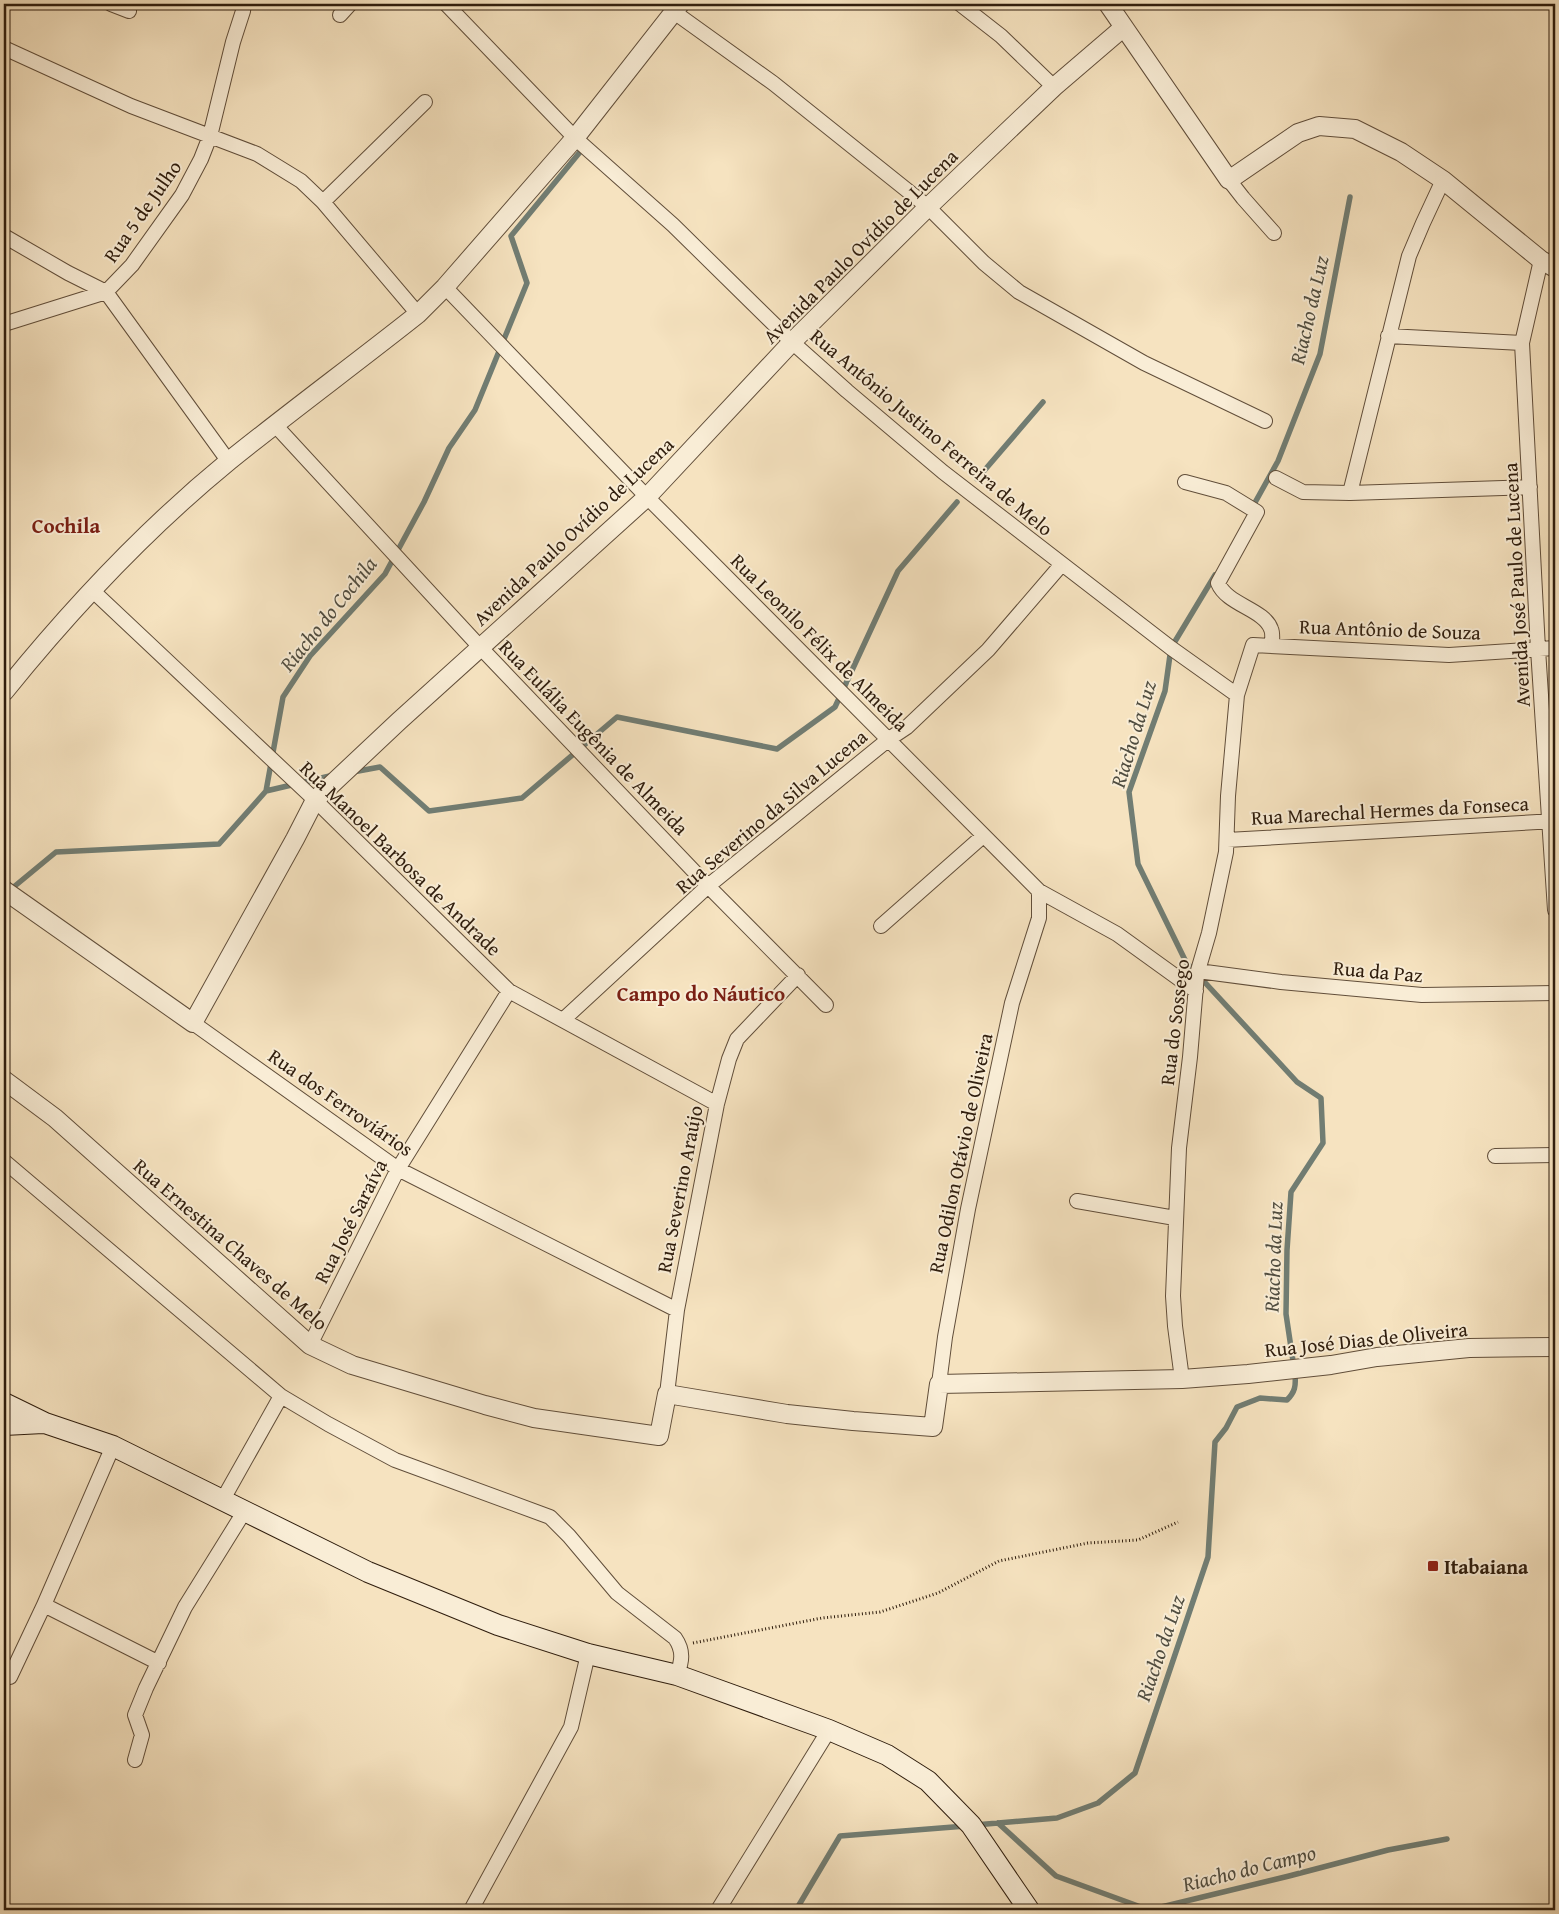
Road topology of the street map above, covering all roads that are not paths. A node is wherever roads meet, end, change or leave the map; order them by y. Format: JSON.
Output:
{"nodes":[{"id":1,"x":110,"y":4,"type":"edge"},
{"id":2,"x":350,"y":4,"type":"edge"},
{"id":3,"x":446,"y":4,"type":"edge"},
{"id":4,"x":960,"y":4,"type":"edge"},
{"id":5,"x":1108,"y":4,"type":"edge"},
{"id":6,"x":245,"y":6,"type":"edge"},
{"id":7,"x":677,"y":8,"type":"edge"},
{"id":8,"x":129,"y":10,"type":"dead end"},
{"id":9,"x":340,"y":15,"type":"dead end"},
{"id":10,"x":1124,"y":27,"type":"junction"},
{"id":11,"x":4,"y":48,"type":"edge"},
{"id":12,"x":1054,"y":87,"type":"junction"},
{"id":13,"x":425,"y":102,"type":"dead end"},
{"id":14,"x":210,"y":136,"type":"junction"},
{"id":15,"x":575,"y":138,"type":"junction"},
{"id":16,"x":1229,"y":180,"type":"junction"},
{"id":17,"x":1444,"y":180,"type":"junction"},
{"id":18,"x":323,"y":202,"type":"junction"},
{"id":19,"x":928,"y":207,"type":"junction"},
{"id":20,"x":1274,"y":233,"type":"dead end"},
{"id":21,"x":4,"y":236,"type":"edge"},
{"id":22,"x":1548,"y":264,"type":"edge"},
{"id":23,"x":445,"y":287,"type":"junction"},
{"id":24,"x":106,"y":292,"type":"junction"},
{"id":25,"x":418,"y":314,"type":"junction"},
{"id":26,"x":4,"y":324,"type":"edge"},
{"id":27,"x":1388,"y":336,"type":"junction"},
{"id":28,"x":792,"y":342,"type":"junction"},
{"id":29,"x":1522,"y":343,"type":"junction"},
{"id":30,"x":1265,"y":422,"type":"dead end"},
{"id":31,"x":276,"y":426,"type":"junction"},
{"id":32,"x":229,"y":462,"type":"junction"},
{"id":33,"x":1276,"y":478,"type":"dead end"},
{"id":34,"x":1185,"y":482,"type":"dead end"},
{"id":35,"x":1530,"y":487,"type":"junction"},
{"id":36,"x":1350,"y":493,"type":"junction"},
{"id":37,"x":647,"y":496,"type":"junction"},
{"id":38,"x":1062,"y":564,"type":"junction"},
{"id":39,"x":92,"y":591,"type":"junction"},
{"id":40,"x":1272,"y":644,"type":"junction"},
{"id":41,"x":1253,"y":645,"type":"joint"},
{"id":42,"x":480,"y":647,"type":"junction"},
{"id":43,"x":1538,"y":648,"type":"junction"},
{"id":44,"x":1555,"y":648,"type":"edge"},
{"id":45,"x":4,"y":692,"type":"edge"},
{"id":46,"x":1237,"y":695,"type":"junction"},
{"id":47,"x":889,"y":739,"type":"junction"},
{"id":48,"x":315,"y":800,"type":"junction"},
{"id":49,"x":1553,"y":821,"type":"edge"},
{"id":50,"x":984,"y":836,"type":"junction"},
{"id":51,"x":1227,"y":840,"type":"junction"},
{"id":52,"x":708,"y":886,"type":"junction"},
{"id":53,"x":4,"y":890,"type":"edge"},
{"id":54,"x":1039,"y":890,"type":"junction"},
{"id":55,"x":1555,"y":910,"type":"edge"},
{"id":56,"x":881,"y":926,"type":"dead end"},
{"id":57,"x":1198,"y":971,"type":"junction"},
{"id":58,"x":798,"y":975,"type":"junction"},
{"id":59,"x":509,"y":991,"type":"junction"},
{"id":60,"x":1196,"y":991,"type":"junction"},
{"id":61,"x":1555,"y":993,"type":"edge"},
{"id":62,"x":826,"y":1004,"type":"dead end"},
{"id":63,"x":563,"y":1020,"type":"junction"},
{"id":64,"x":193,"y":1023,"type":"junction"},
{"id":65,"x":4,"y":1080,"type":"edge"},
{"id":66,"x":717,"y":1104,"type":"junction"},
{"id":67,"x":1555,"y":1154,"type":"edge"},
{"id":68,"x":1495,"y":1156,"type":"dead end"},
{"id":69,"x":4,"y":1161,"type":"edge"},
{"id":70,"x":398,"y":1169,"type":"junction"},
{"id":71,"x":1077,"y":1201,"type":"dead end"},
{"id":72,"x":1175,"y":1218,"type":"junction"},
{"id":73,"x":677,"y":1310,"type":"junction"},
{"id":74,"x":310,"y":1345,"type":"junction"},
{"id":75,"x":1555,"y":1346,"type":"edge"},
{"id":76,"x":1182,"y":1379,"type":"junction"},
{"id":77,"x":939,"y":1384,"type":"junction"},
{"id":78,"x":666,"y":1394,"type":"junction"},
{"id":79,"x":281,"y":1396,"type":"junction"},
{"id":80,"x":4,"y":1403,"type":"edge"},
{"id":81,"x":44,"y":1423,"type":"junction"},
{"id":82,"x":4,"y":1425,"type":"edge"},
{"id":83,"x":660,"y":1436,"type":"joint"},
{"id":84,"x":113,"y":1446,"type":"junction"},
{"id":85,"x":222,"y":1501,"type":"junction"},
{"id":86,"x":244,"y":1512,"type":"junction"},
{"id":87,"x":44,"y":1605,"type":"junction"},
{"id":88,"x":588,"y":1654,"type":"junction"},
{"id":89,"x":159,"y":1663,"type":"junction"},
{"id":90,"x":677,"y":1675,"type":"junction"},
{"id":91,"x":10,"y":1677,"type":"dead end"},
{"id":92,"x":829,"y":1730,"type":"junction"},
{"id":93,"x":135,"y":1760,"type":"dead end"},
{"id":94,"x":471,"y":1910,"type":"edge"},
{"id":95,"x":718,"y":1910,"type":"edge"},
{"id":96,"x":1029,"y":1910,"type":"edge"}],
"edges":[{"from":1,"to":8,"type":"street"},
{"from":2,"to":9,"type":"street"},
{"from":3,"to":15,"type":"street","name":"Rua Antônio Justino Ferreira de Melo"},
{"from":4,"to":12,"type":"street"},
{"from":5,"to":10,"type":"street"},
{"from":6,"to":14,"type":"street","name":"Rua 5 de Julho"},
{"from":7,"to":15,"type":"street"},
{"from":7,"to":19,"type":"street"},
{"from":10,"to":12,"type":"street","name":"Avenida Paulo Ovídio de Lucena"},
{"from":10,"to":16,"type":"street"},
{"from":11,"to":14,"type":"street"},
{"from":12,"to":19,"type":"street","name":"Avenida Paulo Ovídio de Lucena"},
{"from":13,"to":18,"type":"street"},
{"from":14,"to":18,"type":"street"},
{"from":14,"to":24,"type":"street","name":"Rua 5 de Julho"},
{"from":15,"to":23,"type":"street"},
{"from":15,"to":28,"type":"street","name":"Rua Antônio Justino Ferreira de Melo"},
{"from":16,"to":17,"type":"street"},
{"from":16,"to":20,"type":"street"},
{"from":17,"to":22,"type":"street"},
{"from":17,"to":27,"type":"street"},
{"from":18,"to":25,"type":"street"},
{"from":19,"to":28,"type":"street","name":"Avenida Paulo Ovídio de Lucena"},
{"from":19,"to":30,"type":"street"},
{"from":21,"to":24,"type":"street"},
{"from":22,"to":29,"type":"street","name":"Avenida José Paulo de Lucena"},
{"from":23,"to":25,"type":"street"},
{"from":23,"to":37,"type":"street","name":"Rua Leonilo Félix de Almeida"},
{"from":24,"to":26,"type":"street"},
{"from":24,"to":32,"type":"street"},
{"from":25,"to":31,"type":"street"},
{"from":27,"to":29,"type":"street"},
{"from":27,"to":36,"type":"street"},
{"from":28,"to":37,"type":"street","name":"Avenida Paulo Ovídio de Lucena"},
{"from":28,"to":38,"type":"street","name":"Rua Antônio Justino Ferreira de Melo"},
{"from":29,"to":35,"type":"street","name":"Avenida José Paulo de Lucena"},
{"from":31,"to":32,"type":"street"},
{"from":31,"to":42,"type":"street","name":"Rua Eulália Eugênia de Almeida"},
{"from":32,"to":39,"type":"street"},
{"from":33,"to":36,"type":"street"},
{"from":34,"to":40,"type":"street"},
{"from":35,"to":36,"type":"street"},
{"from":35,"to":43,"type":"street","name":"Avenida José Paulo de Lucena"},
{"from":37,"to":42,"type":"street","name":"Avenida Paulo Ovídio de Lucena"},
{"from":37,"to":47,"type":"street","name":"Rua Leonilo Félix de Almeida"},
{"from":38,"to":46,"type":"street","name":"Rua Antônio Justino Ferreira de Melo"},
{"from":38,"to":47,"type":"street","name":"Rua Severino da Silva Lucena"},
{"from":39,"to":45,"type":"street"},
{"from":39,"to":48,"type":"street","name":"Rua Manoel Barbosa de Andrade"},
{"from":40,"to":41,"type":"street","name":"Rua Antônio de Souza"},
{"from":40,"to":43,"type":"street","name":"Rua Antônio de Souza"},
{"from":41,"to":46,"type":"street","name":"Rua do Sossego"},
{"from":42,"to":48,"type":"street","name":"Avenida Paulo Ovídio de Lucena"},
{"from":42,"to":52,"type":"street","name":"Rua Eulália Eugênia de Almeida"},
{"from":43,"to":44,"type":"street","name":"Rua Antônio de Souza"},
{"from":43,"to":49,"type":"street","name":"Avenida José Paulo de Lucena"},
{"from":46,"to":51,"type":"street","name":"Rua do Sossego"},
{"from":47,"to":50,"type":"street","name":"Rua Leonilo Félix de Almeida"},
{"from":47,"to":52,"type":"street","name":"Rua Severino da Silva Lucena"},
{"from":48,"to":59,"type":"street","name":"Rua Manoel Barbosa de Andrade"},
{"from":48,"to":64,"type":"street","name":"Avenida Paulo Ovídio de Lucena"},
{"from":49,"to":51,"type":"street","name":"Rua Marechal Hermes da Fonseca"},
{"from":49,"to":55,"type":"street","name":"Avenida José Paulo de Lucena"},
{"from":50,"to":54,"type":"street","name":"Rua Leonilo Félix de Almeida"},
{"from":50,"to":56,"type":"street"},
{"from":51,"to":57,"type":"street","name":"Rua do Sossego"},
{"from":52,"to":58,"type":"street","name":"Rua Eulália Eugênia de Almeida"},
{"from":52,"to":63,"type":"street","name":"Rua Severino da Silva Lucena"},
{"from":53,"to":64,"type":"street","name":"Rua dos Ferroviários"},
{"from":54,"to":60,"type":"street","name":"Rua Leonilo Félix de Almeida"},
{"from":54,"to":77,"type":"street","name":"Rua Odilon Otávio de Oliveira"},
{"from":57,"to":60,"type":"street","name":"Rua do Sossego"},
{"from":57,"to":61,"type":"street","name":"Rua da Paz"},
{"from":58,"to":62,"type":"street","name":"Rua Eulália Eugênia de Almeida"},
{"from":58,"to":66,"type":"street","name":"Rua Severino Araújo"},
{"from":59,"to":63,"type":"street","name":"Rua Manoel Barbosa de Andrade"},
{"from":59,"to":70,"type":"street","name":"Rua José Saraíva"},
{"from":60,"to":72,"type":"street","name":"Rua do Sossego"},
{"from":63,"to":66,"type":"street","name":"Rua Manoel Barbosa de Andrade"},
{"from":64,"to":70,"type":"street","name":"Rua dos Ferroviários"},
{"from":65,"to":74,"type":"street","name":"Rua Ernestina Chaves de Melo"},
{"from":66,"to":73,"type":"street","name":"Rua Severino Araújo"},
{"from":67,"to":68,"type":"street"},
{"from":69,"to":79,"type":"street"},
{"from":70,"to":73,"type":"street","name":"Rua dos Ferroviários"},
{"from":70,"to":74,"type":"street","name":"Rua José Saraíva"},
{"from":71,"to":72,"type":"street"},
{"from":72,"to":76,"type":"street","name":"Rua do Sossego"},
{"from":73,"to":78,"type":"street","name":"Rua Severino Araújo"},
{"from":74,"to":83,"type":"street","name":"Rua Ernestina Chaves de Melo"},
{"from":75,"to":76,"type":"street","name":"Rua José Dias de Oliveira"},
{"from":76,"to":77,"type":"street","name":"Rua José Dias de Oliveira"},
{"from":77,"to":78,"type":"street","name":"Rua Odilon Otávio de Oliveira"},
{"from":78,"to":83,"type":"street","name":"Rua Severino Araújo"},
{"from":79,"to":85,"type":"street"},
{"from":79,"to":90,"type":"street"},
{"from":80,"to":81,"type":"main road"},
{"from":81,"to":82,"type":"main road"},
{"from":81,"to":84,"type":"main road"},
{"from":84,"to":85,"type":"main road"},
{"from":84,"to":87,"type":"street"},
{"from":85,"to":86,"type":"main road"},
{"from":86,"to":88,"type":"main road"},
{"from":86,"to":89,"type":"street"},
{"from":87,"to":89,"type":"street"},
{"from":87,"to":91,"type":"street"},
{"from":88,"to":90,"type":"main road"},
{"from":88,"to":94,"type":"street"},
{"from":89,"to":93,"type":"street"},
{"from":90,"to":92,"type":"main road"},
{"from":92,"to":95,"type":"street"},
{"from":92,"to":96,"type":"main road"}]}
